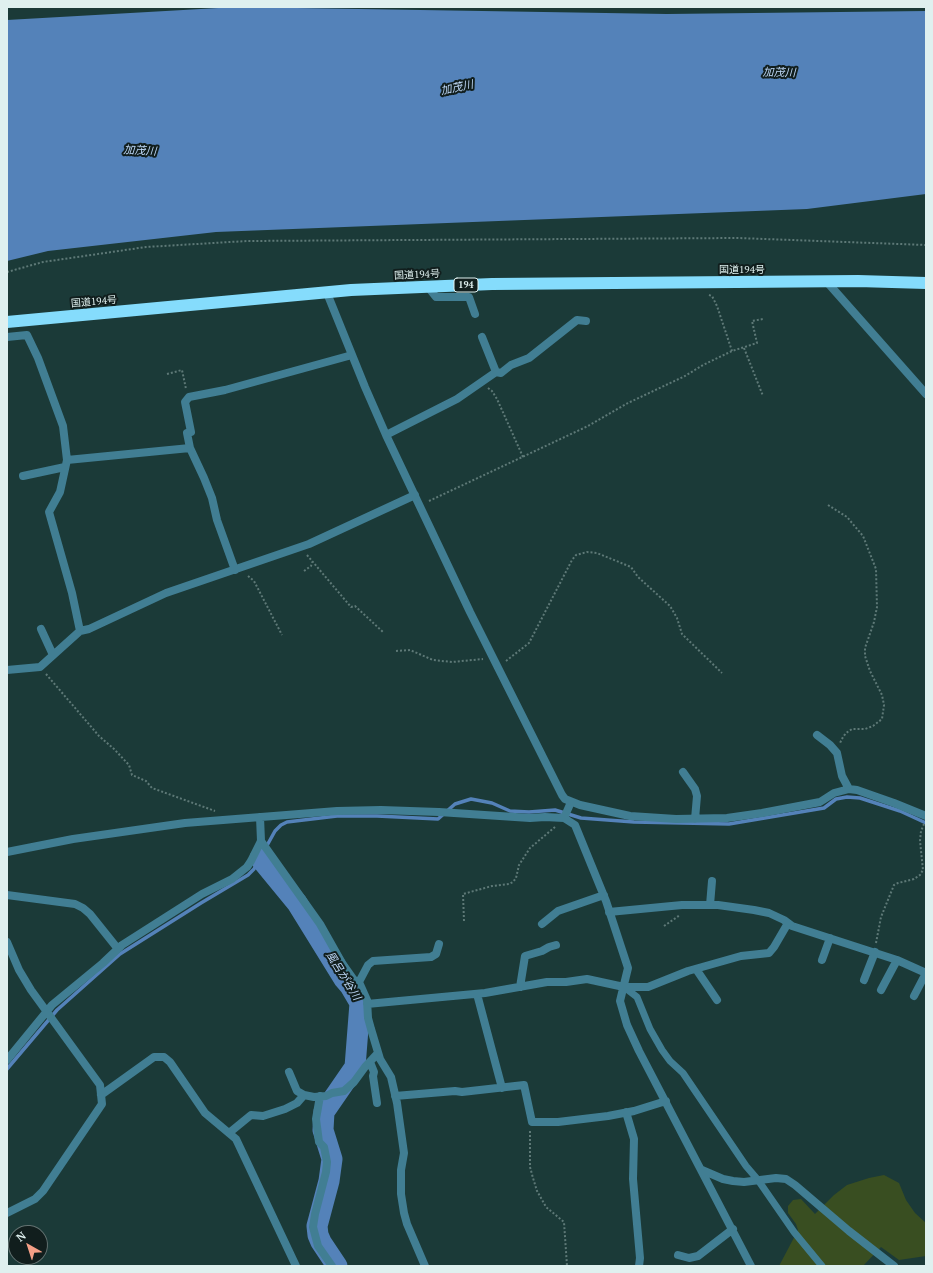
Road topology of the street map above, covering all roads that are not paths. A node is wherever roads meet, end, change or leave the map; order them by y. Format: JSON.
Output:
{"nodes":[{"id":1,"x":826,"y":282,"type":"junction"},
{"id":2,"x":926,"y":283,"type":"edge"},
{"id":3,"x":428,"y":287,"type":"junction"},
{"id":4,"x":327,"y":293,"type":"junction"},
{"id":5,"x":475,"y":314,"type":"dead end"},
{"id":6,"x":586,"y":321,"type":"dead end"},
{"id":7,"x":7,"y":322,"type":"edge"},
{"id":8,"x":7,"y":337,"type":"edge"},
{"id":9,"x":482,"y":337,"type":"dead end"},
{"id":10,"x":352,"y":355,"type":"junction"},
{"id":11,"x":496,"y":372,"type":"junction"},
{"id":12,"x":926,"y":394,"type":"edge"},
{"id":13,"x":386,"y":435,"type":"junction"},
{"id":14,"x":190,"y":448,"type":"junction"},
{"id":15,"x":66,"y":463,"type":"junction"},
{"id":16,"x":23,"y":476,"type":"dead end"},
{"id":17,"x":415,"y":495,"type":"junction"},
{"id":18,"x":235,"y":570,"type":"junction"},
{"id":19,"x":41,"y":629,"type":"dead end"},
{"id":20,"x":80,"y":631,"type":"junction"},
{"id":21,"x":53,"y":655,"type":"junction"},
{"id":22,"x":7,"y":670,"type":"edge"},
{"id":23,"x":817,"y":735,"type":"dead end"},
{"id":24,"x":683,"y":772,"type":"dead end"},
{"id":25,"x":849,"y":789,"type":"junction"},
{"id":26,"x":571,"y":803,"type":"junction"},
{"id":27,"x":926,"y":816,"type":"edge"},
{"id":28,"x":260,"y":817,"type":"junction"},
{"id":29,"x":565,"y":817,"type":"junction"},
{"id":30,"x":695,"y":819,"type":"junction"},
{"id":31,"x":261,"y":841,"type":"junction"},
{"id":32,"x":7,"y":852,"type":"edge"},
{"id":33,"x":712,"y":881,"type":"dead end"},
{"id":34,"x":7,"y":895,"type":"edge"},
{"id":35,"x":604,"y":895,"type":"junction"},
{"id":36,"x":710,"y":905,"type":"junction"},
{"id":37,"x":609,"y":912,"type":"junction"},
{"id":38,"x":788,"y":923,"type":"junction"},
{"id":39,"x":542,"y":924,"type":"dead end"},
{"id":40,"x":830,"y":938,"type":"junction"},
{"id":41,"x":7,"y":942,"type":"edge"},
{"id":42,"x":439,"y":944,"type":"dead end"},
{"id":43,"x":556,"y":945,"type":"dead end"},
{"id":44,"x":118,"y":949,"type":"junction"},
{"id":45,"x":875,"y":952,"type":"junction"},
{"id":46,"x":822,"y":960,"type":"dead end"},
{"id":47,"x":897,"y":960,"type":"junction"},
{"id":48,"x":696,"y":969,"type":"junction"},
{"id":49,"x":926,"y":973,"type":"edge"},
{"id":50,"x":864,"y":980,"type":"dead end"},
{"id":51,"x":359,"y":982,"type":"junction"},
{"id":52,"x":520,"y":987,"type":"junction"},
{"id":53,"x":624,"y":987,"type":"junction"},
{"id":54,"x":881,"y":990,"type":"dead end"},
{"id":55,"x":477,"y":994,"type":"junction"},
{"id":56,"x":914,"y":996,"type":"dead end"},
{"id":57,"x":717,"y":1000,"type":"dead end"},
{"id":58,"x":367,"y":1004,"type":"junction"},
{"id":59,"x":47,"y":1012,"type":"junction"},
{"id":60,"x":378,"y":1053,"type":"junction"},
{"id":61,"x":7,"y":1060,"type":"edge"},
{"id":62,"x":370,"y":1062,"type":"junction"},
{"id":63,"x":289,"y":1072,"type":"dead end"},
{"id":64,"x":502,"y":1088,"type":"junction"},
{"id":65,"x":101,"y":1095,"type":"junction"},
{"id":66,"x":304,"y":1096,"type":"junction"},
{"id":67,"x":320,"y":1096,"type":"junction"},
{"id":68,"x":395,"y":1096,"type":"junction"},
{"id":69,"x":666,"y":1101,"type":"junction"},
{"id":70,"x":377,"y":1103,"type":"dead end"},
{"id":71,"x":626,"y":1112,"type":"junction"},
{"id":72,"x":229,"y":1133,"type":"junction"},
{"id":73,"x":702,"y":1170,"type":"junction"},
{"id":74,"x":758,"y":1180,"type":"junction"},
{"id":75,"x":7,"y":1213,"type":"edge"},
{"id":76,"x":733,"y":1229,"type":"junction"},
{"id":77,"x":678,"y":1255,"type":"dead end"},
{"id":78,"x":296,"y":1266,"type":"edge"},
{"id":79,"x":332,"y":1266,"type":"edge"},
{"id":80,"x":425,"y":1266,"type":"edge"},
{"id":81,"x":639,"y":1266,"type":"edge"},
{"id":82,"x":751,"y":1266,"type":"edge"},
{"id":83,"x":822,"y":1266,"type":"edge"},
{"id":84,"x":894,"y":1266,"type":"edge"}],
"edges":[{"from":1,"to":2,"type":"highway","name":"国道194号","number":"194"},
{"from":1,"to":3,"type":"highway","name":"国道194号","number":"194"},
{"from":1,"to":12,"type":"street"},
{"from":3,"to":4,"type":"highway","name":"国道194号","number":"194"},
{"from":3,"to":5,"type":"street"},
{"from":4,"to":7,"type":"highway","name":"国道194号","number":"194"},
{"from":4,"to":10,"type":"street"},
{"from":6,"to":11,"type":"street"},
{"from":8,"to":15,"type":"street"},
{"from":9,"to":11,"type":"street"},
{"from":10,"to":13,"type":"street"},
{"from":10,"to":14,"type":"street"},
{"from":11,"to":13,"type":"street"},
{"from":13,"to":17,"type":"street"},
{"from":14,"to":15,"type":"street"},
{"from":14,"to":18,"type":"street"},
{"from":15,"to":16,"type":"street"},
{"from":15,"to":20,"type":"street"},
{"from":17,"to":18,"type":"street"},
{"from":17,"to":26,"type":"street"},
{"from":18,"to":20,"type":"street"},
{"from":19,"to":21,"type":"street"},
{"from":20,"to":21,"type":"street"},
{"from":21,"to":22,"type":"street"},
{"from":23,"to":25,"type":"street"},
{"from":24,"to":30,"type":"street"},
{"from":25,"to":27,"type":"street"},
{"from":25,"to":30,"type":"street"},
{"from":26,"to":29,"type":"street"},
{"from":26,"to":30,"type":"street"},
{"from":28,"to":29,"type":"street"},
{"from":28,"to":31,"type":"street"},
{"from":28,"to":32,"type":"street"},
{"from":29,"to":35,"type":"street"},
{"from":31,"to":44,"type":"street"},
{"from":31,"to":51,"type":"street"},
{"from":33,"to":36,"type":"street"},
{"from":34,"to":44,"type":"street"},
{"from":35,"to":37,"type":"street"},
{"from":35,"to":39,"type":"street"},
{"from":36,"to":37,"type":"street"},
{"from":36,"to":38,"type":"street"},
{"from":37,"to":53,"type":"street"},
{"from":38,"to":40,"type":"street"},
{"from":38,"to":48,"type":"street"},
{"from":40,"to":45,"type":"street"},
{"from":40,"to":46,"type":"street"},
{"from":41,"to":59,"type":"street"},
{"from":42,"to":51,"type":"street"},
{"from":43,"to":52,"type":"street"},
{"from":44,"to":59,"type":"street"},
{"from":45,"to":47,"type":"street"},
{"from":45,"to":50,"type":"street"},
{"from":47,"to":49,"type":"street"},
{"from":47,"to":54,"type":"street"},
{"from":48,"to":53,"type":"street"},
{"from":48,"to":57,"type":"street"},
{"from":49,"to":56,"type":"street"},
{"from":51,"to":58,"type":"street"},
{"from":52,"to":53,"type":"street"},
{"from":52,"to":55,"type":"street"},
{"from":53,"to":69,"type":"street"},
{"from":53,"to":74,"type":"lane"},
{"from":55,"to":58,"type":"street"},
{"from":55,"to":64,"type":"street"},
{"from":58,"to":60,"type":"street"},
{"from":59,"to":61,"type":"street"},
{"from":59,"to":65,"type":"street"},
{"from":60,"to":62,"type":"street"},
{"from":60,"to":68,"type":"street"},
{"from":62,"to":67,"type":"street"},
{"from":62,"to":70,"type":"street"},
{"from":63,"to":66,"type":"street"},
{"from":64,"to":68,"type":"street"},
{"from":64,"to":71,"type":"street"},
{"from":65,"to":72,"type":"street"},
{"from":65,"to":75,"type":"street"},
{"from":66,"to":67,"type":"street"},
{"from":66,"to":72,"type":"street"},
{"from":67,"to":79,"type":"street"},
{"from":68,"to":80,"type":"street"},
{"from":69,"to":71,"type":"street"},
{"from":69,"to":73,"type":"street"},
{"from":71,"to":81,"type":"street"},
{"from":72,"to":78,"type":"street"},
{"from":73,"to":74,"type":"street"},
{"from":73,"to":76,"type":"street"},
{"from":74,"to":83,"type":"lane"},
{"from":74,"to":84,"type":"street"},
{"from":76,"to":77,"type":"street"},
{"from":76,"to":82,"type":"street"}]}
